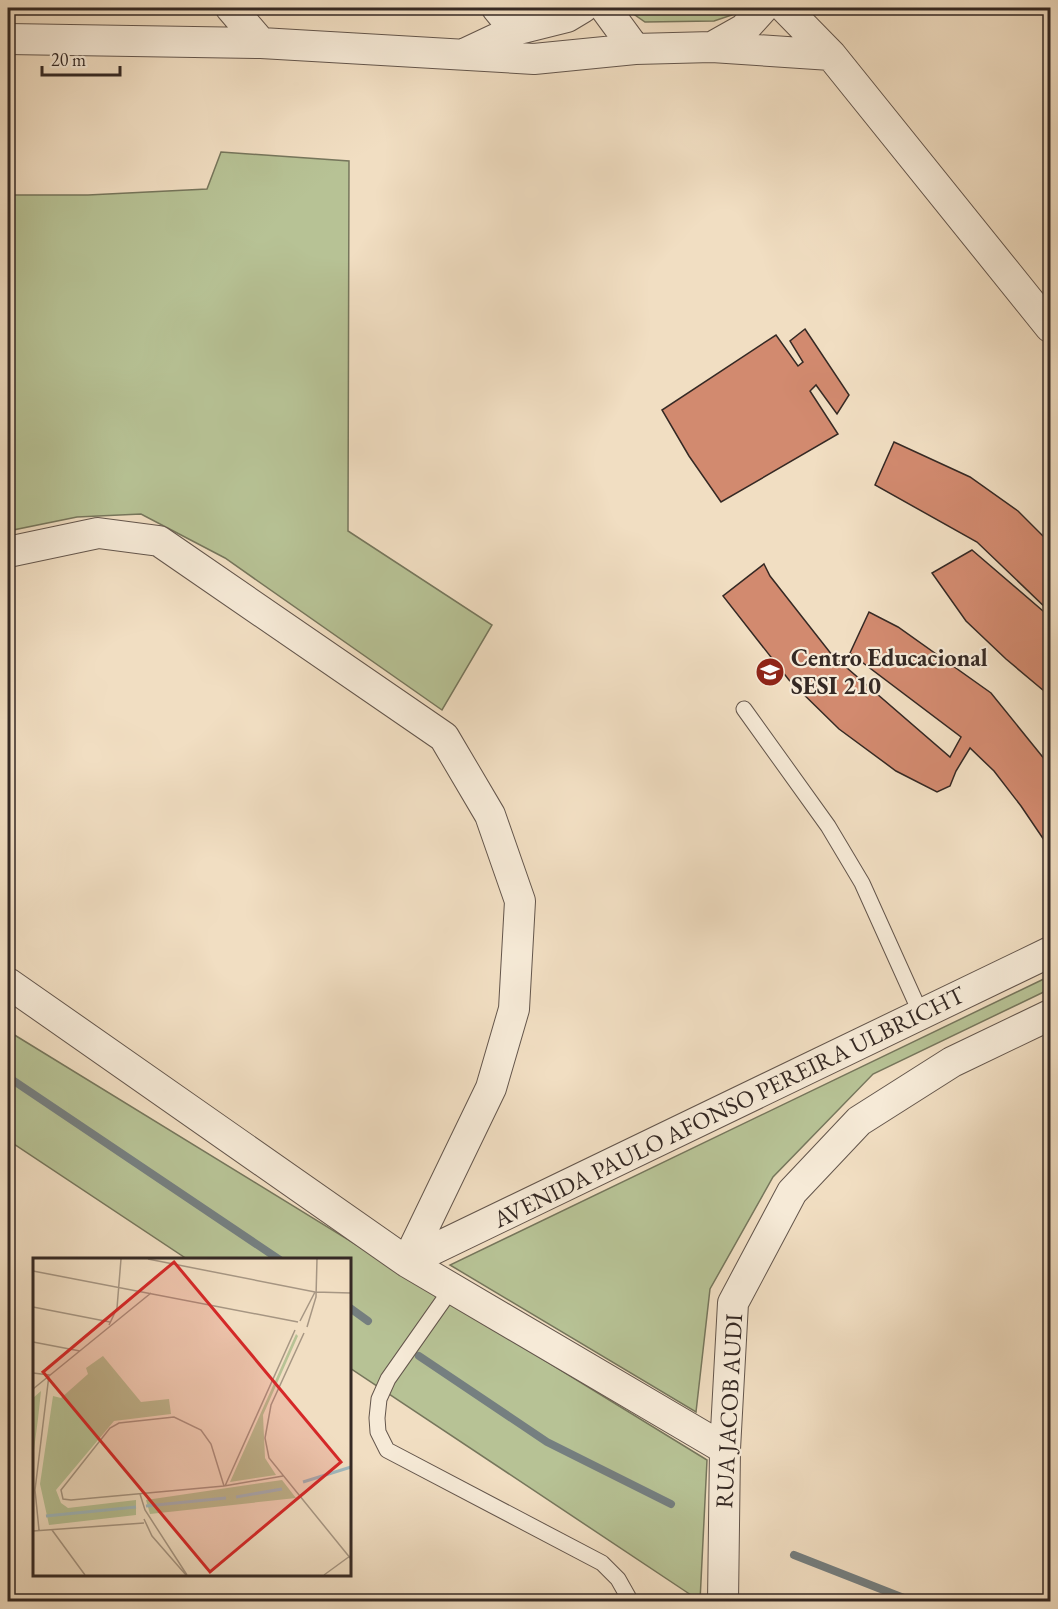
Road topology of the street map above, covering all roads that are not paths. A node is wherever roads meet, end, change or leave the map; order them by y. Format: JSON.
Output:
{"nodes":[{"id":1,"x":231,"y":8,"type":"edge"},
{"id":2,"x":582,"y":8,"type":"edge"},
{"id":3,"x":605,"y":8,"type":"edge"},
{"id":4,"x":763,"y":8,"type":"edge"},
{"id":5,"x":785,"y":8,"type":"edge"},
{"id":6,"x":506,"y":19,"type":"edge"},
{"id":7,"x":10,"y":38,"type":"edge"},
{"id":8,"x":261,"y":43,"type":"junction"},
{"id":9,"x":712,"y":46,"type":"junction"},
{"id":10,"x":635,"y":49,"type":"junction"},
{"id":11,"x":464,"y":54,"type":"junction"},
{"id":12,"x":831,"y":55,"type":"junction"},
{"id":13,"x":1050,"y":327,"type":"edge"},
{"id":14,"x":8,"y":552,"type":"edge"},
{"id":15,"x":744,"y":709,"type":"dead end"},
{"id":16,"x":1050,"y":952,"type":"edge"},
{"id":17,"x":8,"y":984,"type":"edge"},
{"id":18,"x":921,"y":1014,"type":"junction"},
{"id":19,"x":1050,"y":1015,"type":"edge"},
{"id":20,"x":407,"y":1262,"type":"junction"},
{"id":21,"x":452,"y":1288,"type":"junction"},
{"id":22,"x":725,"y":1449,"type":"junction"},
{"id":23,"x":631,"y":1602,"type":"edge"},
{"id":24,"x":723,"y":1602,"type":"edge"}],
"edges":[{"from":1,"to":8,"type":"street"},
{"from":2,"to":6,"type":"street"},
{"from":3,"to":10,"type":"street"},
{"from":4,"to":9,"type":"street"},
{"from":5,"to":12,"type":"street"},
{"from":6,"to":11,"type":"street"},
{"from":7,"to":8,"type":"street"},
{"from":8,"to":11,"type":"street"},
{"from":9,"to":10,"type":"street"},
{"from":9,"to":12,"type":"street"},
{"from":10,"to":11,"type":"street"},
{"from":12,"to":13,"type":"street"},
{"from":14,"to":20,"type":"street"},
{"from":15,"to":18,"type":"lane"},
{"from":16,"to":18,"type":"street","name":"AVENIDA PAULO AFONSO PEREIRA ULBRICHT"},
{"from":17,"to":20,"type":"street"},
{"from":18,"to":20,"type":"street","name":"AVENIDA PAULO AFONSO PEREIRA ULBRICHT"},
{"from":19,"to":22,"type":"street","name":"RUA JACOB AUDI"},
{"from":20,"to":21,"type":"street"},
{"from":21,"to":22,"type":"street"},
{"from":21,"to":23,"type":"lane"},
{"from":22,"to":24,"type":"street","name":"RUA JACOB AUDI"}]}
